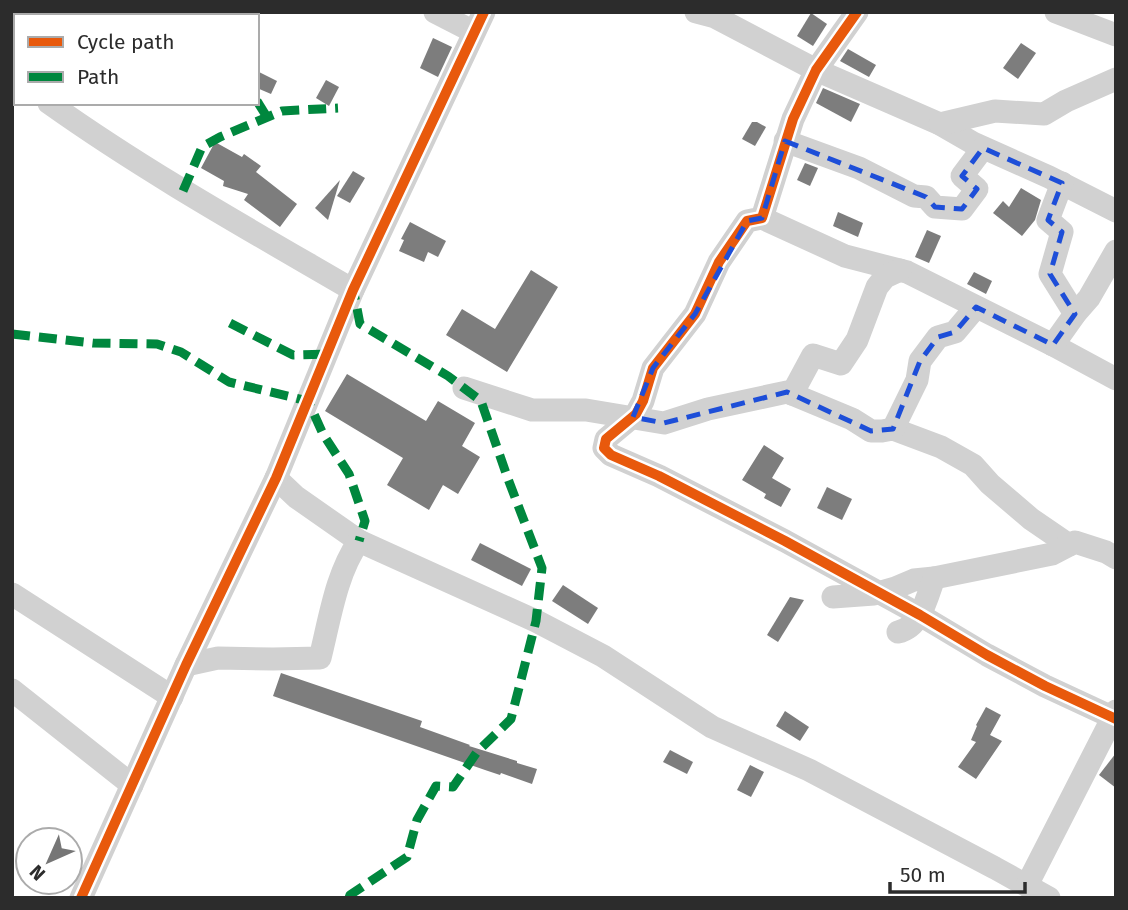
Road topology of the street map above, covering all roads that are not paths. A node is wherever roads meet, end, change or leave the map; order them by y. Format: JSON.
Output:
{"nodes":[{"id":1,"x":435,"y":12,"type":"edge"},
{"id":2,"x":696,"y":12,"type":"edge"},
{"id":3,"x":857,"y":12,"type":"edge"},
{"id":4,"x":1056,"y":12,"type":"edge"},
{"id":5,"x":479,"y":22,"type":"edge"},
{"id":6,"x":1116,"y":35,"type":"edge"},
{"id":7,"x":816,"y":70,"type":"junction"},
{"id":8,"x":1116,"y":79,"type":"edge"},
{"id":9,"x":52,"y":105,"type":"edge"},
{"id":10,"x":940,"y":124,"type":"junction"},
{"id":11,"x":785,"y":142,"type":"junction"},
{"id":12,"x":984,"y":148,"type":"junction"},
{"id":13,"x":1062,"y":183,"type":"junction"},
{"id":14,"x":1116,"y":211,"type":"edge"},
{"id":15,"x":762,"y":218,"type":"junction"},
{"id":16,"x":1116,"y":251,"type":"edge"},
{"id":17,"x":900,"y":270,"type":"junction"},
{"id":18,"x":353,"y":290,"type":"junction"},
{"id":19,"x":976,"y":307,"type":"junction"},
{"id":20,"x":1075,"y":314,"type":"junction"},
{"id":21,"x":1053,"y":345,"type":"junction"},
{"id":22,"x":1116,"y":379,"type":"edge"},
{"id":23,"x":464,"y":388,"type":"dead end"},
{"id":24,"x":792,"y":394,"type":"junction"},
{"id":25,"x":633,"y":417,"type":"junction"},
{"id":26,"x":893,"y":429,"type":"junction"},
{"id":27,"x":276,"y":478,"type":"junction"},
{"id":28,"x":359,"y":541,"type":"junction"},
{"id":29,"x":1069,"y":545,"type":"junction"},
{"id":30,"x":1116,"y":558,"type":"edge"},
{"id":31,"x":934,"y":578,"type":"junction"},
{"id":32,"x":879,"y":593,"type":"junction"},
{"id":33,"x":12,"y":594,"type":"edge"},
{"id":34,"x":833,"y":597,"type":"dead end"},
{"id":35,"x":920,"y":615,"type":"junction"},
{"id":36,"x":898,"y":632,"type":"dead end"},
{"id":37,"x":186,"y":665,"type":"junction"},
{"id":38,"x":12,"y":690,"type":"edge"},
{"id":39,"x":172,"y":697,"type":"junction"},
{"id":40,"x":1115,"y":716,"type":"edge"},
{"id":41,"x":132,"y":785,"type":"junction"},
{"id":42,"x":1027,"y":885,"type":"junction"},
{"id":43,"x":80,"y":898,"type":"edge"},
{"id":44,"x":1049,"y":898,"type":"edge"}],
"edges":[{"from":1,"to":5,"type":"street"},
{"from":2,"to":7,"type":"street"},
{"from":3,"to":7,"type":"street"},
{"from":4,"to":6,"type":"street"},
{"from":5,"to":18,"type":"street"},
{"from":7,"to":10,"type":"street"},
{"from":7,"to":11,"type":"street"},
{"from":8,"to":10,"type":"street"},
{"from":9,"to":18,"type":"street"},
{"from":10,"to":12,"type":"street"},
{"from":11,"to":12,"type":"street"},
{"from":11,"to":15,"type":"street"},
{"from":12,"to":13,"type":"street"},
{"from":13,"to":14,"type":"street"},
{"from":13,"to":20,"type":"street"},
{"from":15,"to":17,"type":"street"},
{"from":15,"to":25,"type":"street"},
{"from":16,"to":20,"type":"street"},
{"from":17,"to":19,"type":"street"},
{"from":17,"to":24,"type":"street"},
{"from":18,"to":27,"type":"street"},
{"from":19,"to":21,"type":"street"},
{"from":19,"to":26,"type":"street"},
{"from":20,"to":21,"type":"street"},
{"from":21,"to":22,"type":"street"},
{"from":23,"to":25,"type":"street"},
{"from":24,"to":25,"type":"street"},
{"from":24,"to":26,"type":"street"},
{"from":25,"to":32,"type":"street"},
{"from":26,"to":29,"type":"street"},
{"from":27,"to":28,"type":"street"},
{"from":27,"to":37,"type":"street"},
{"from":28,"to":37,"type":"street"},
{"from":28,"to":42,"type":"street"},
{"from":29,"to":30,"type":"street"},
{"from":29,"to":31,"type":"street"},
{"from":31,"to":32,"type":"street"},
{"from":31,"to":35,"type":"street"},
{"from":32,"to":34,"type":"street"},
{"from":32,"to":35,"type":"street"},
{"from":33,"to":39,"type":"street"},
{"from":35,"to":36,"type":"street"},
{"from":35,"to":40,"type":"street"},
{"from":37,"to":39,"type":"street"},
{"from":38,"to":41,"type":"street"},
{"from":39,"to":41,"type":"street"},
{"from":40,"to":42,"type":"street"},
{"from":41,"to":43,"type":"street"},
{"from":42,"to":44,"type":"street"}]}
